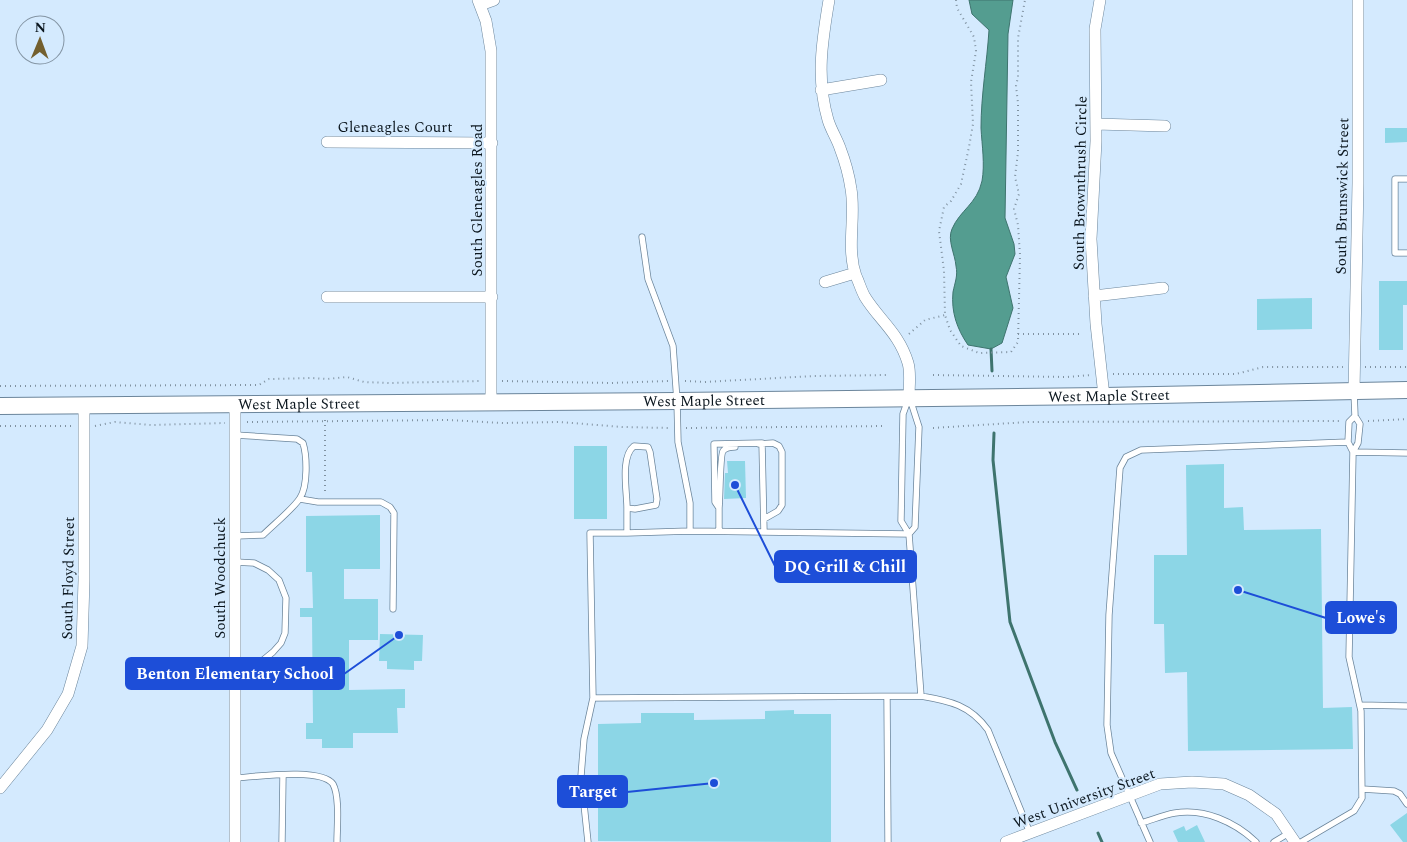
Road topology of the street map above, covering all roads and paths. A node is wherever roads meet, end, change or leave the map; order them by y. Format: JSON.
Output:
{"nodes":[{"id":1,"x":494,"y":0,"type":"edge"},
{"id":2,"x":829,"y":0,"type":"edge"},
{"id":3,"x":956,"y":0,"type":"edge"},
{"id":4,"x":1025,"y":0,"type":"edge"},
{"id":5,"x":1100,"y":0,"type":"edge"},
{"id":6,"x":1358,"y":0,"type":"edge"},
{"id":7,"x":479,"y":2,"type":"edge"},
{"id":8,"x":881,"y":80,"type":"dead end"},
{"id":9,"x":821,"y":90,"type":"junction"},
{"id":10,"x":1096,"y":124,"type":"junction"},
{"id":11,"x":1164,"y":126,"type":"dead end"},
{"id":12,"x":327,"y":142,"type":"dead end"},
{"id":13,"x":492,"y":143,"type":"junction"},
{"id":14,"x":1407,"y":179,"type":"edge"},
{"id":15,"x":642,"y":237,"type":"dead end"},
{"id":16,"x":1407,"y":253,"type":"edge"},
{"id":17,"x":855,"y":273,"type":"junction"},
{"id":18,"x":825,"y":282,"type":"dead end"},
{"id":19,"x":1163,"y":288,"type":"dead end"},
{"id":20,"x":1094,"y":296,"type":"junction"},
{"id":21,"x":327,"y":297,"type":"dead end"},
{"id":22,"x":492,"y":297,"type":"junction"},
{"id":23,"x":945,"y":314,"type":"junction"},
{"id":24,"x":910,"y":334,"type":"dead end"},
{"id":25,"x":1018,"y":334,"type":"junction"},
{"id":26,"x":1080,"y":334,"type":"dead end"},
{"id":27,"x":1407,"y":366,"type":"edge"},
{"id":28,"x":1354,"y":367,"type":"junction"},
{"id":29,"x":889,"y":374,"type":"dead end"},
{"id":30,"x":1101,"y":374,"type":"junction"},
{"id":31,"x":933,"y":375,"type":"dead end"},
{"id":32,"x":491,"y":381,"type":"junction"},
{"id":33,"x":676,"y":381,"type":"junction"},
{"id":34,"x":0,"y":386,"type":"edge"},
{"id":35,"x":1407,"y":390,"type":"edge"},
{"id":36,"x":1354,"y":392,"type":"junction"},
{"id":37,"x":1104,"y":396,"type":"junction"},
{"id":38,"x":909,"y":397,"type":"junction"},
{"id":39,"x":678,"y":401,"type":"junction"},
{"id":40,"x":491,"y":402,"type":"junction"},
{"id":41,"x":235,"y":404,"type":"junction"},
{"id":42,"x":84,"y":405,"type":"junction"},
{"id":43,"x":0,"y":406,"type":"edge"},
{"id":44,"x":1354,"y":419,"type":"junction"},
{"id":45,"x":1407,"y":419,"type":"edge"},
{"id":46,"x":325,"y":420,"type":"junction"},
{"id":47,"x":235,"y":422,"type":"junction"},
{"id":48,"x":0,"y":426,"type":"edge"},
{"id":49,"x":84,"y":426,"type":"junction"},
{"id":50,"x":886,"y":426,"type":"dead end"},
{"id":51,"x":678,"y":428,"type":"junction"},
{"id":52,"x":933,"y":428,"type":"dead end"},
{"id":53,"x":235,"y":435,"type":"junction"},
{"id":54,"x":1348,"y":442,"type":"junction"},
{"id":55,"x":762,"y":443,"type":"junction"},
{"id":56,"x":1353,"y":452,"type":"junction"},
{"id":57,"x":1407,"y":454,"type":"edge"},
{"id":58,"x":325,"y":492,"type":"dead end"},
{"id":59,"x":300,"y":499,"type":"junction"},
{"id":60,"x":628,"y":508,"type":"junction"},
{"id":61,"x":719,"y":508,"type":"junction"},
{"id":62,"x":764,"y":519,"type":"junction"},
{"id":63,"x":690,"y":531,"type":"junction"},
{"id":64,"x":719,"y":531,"type":"junction"},
{"id":65,"x":764,"y":532,"type":"junction"},
{"id":66,"x":627,"y":533,"type":"junction"},
{"id":67,"x":909,"y":534,"type":"junction"},
{"id":68,"x":235,"y":536,"type":"junction"},
{"id":69,"x":235,"y":562,"type":"junction"},
{"id":70,"x":393,"y":609,"type":"dead end"},
{"id":71,"x":235,"y":670,"type":"junction"},
{"id":72,"x":921,"y":696,"type":"junction"},
{"id":73,"x":887,"y":697,"type":"junction"},
{"id":74,"x":593,"y":698,"type":"junction"},
{"id":75,"x":1360,"y":705,"type":"junction"},
{"id":76,"x":1407,"y":706,"type":"edge"},
{"id":77,"x":282,"y":775,"type":"junction"},
{"id":78,"x":235,"y":778,"type":"junction"},
{"id":79,"x":0,"y":788,"type":"edge"},
{"id":80,"x":1362,"y":789,"type":"junction"},
{"id":81,"x":1129,"y":795,"type":"junction"},
{"id":82,"x":1407,"y":804,"type":"edge"},
{"id":83,"x":1141,"y":823,"type":"junction"},
{"id":84,"x":1030,"y":833,"type":"junction"},
{"id":85,"x":1292,"y":837,"type":"edge"},
{"id":86,"x":234,"y":842,"type":"edge"},
{"id":87,"x":282,"y":842,"type":"edge"},
{"id":88,"x":337,"y":842,"type":"edge"},
{"id":89,"x":588,"y":842,"type":"edge"},
{"id":90,"x":888,"y":842,"type":"edge"},
{"id":91,"x":1006,"y":842,"type":"edge"},
{"id":92,"x":1150,"y":842,"type":"edge"},
{"id":93,"x":1256,"y":842,"type":"edge"},
{"id":94,"x":1274,"y":842,"type":"edge"},
{"id":95,"x":1302,"y":842,"type":"edge"}],
"edges":[{"from":1,"to":7,"type":"street"},
{"from":2,"to":9,"type":"street"},
{"from":3,"to":23,"type":"path"},
{"from":4,"to":25,"type":"path"},
{"from":5,"to":10,"type":"street","name":"South Brownthrush Circle"},
{"from":6,"to":28,"type":"street","name":"South Brunswick Street"},
{"from":7,"to":13,"type":"street","name":"South Gleneagles Road"},
{"from":8,"to":9,"type":"street"},
{"from":9,"to":17,"type":"street"},
{"from":10,"to":11,"type":"street"},
{"from":10,"to":20,"type":"street","name":"South Brownthrush Circle"},
{"from":12,"to":13,"type":"street","name":"Gleneagles Court"},
{"from":13,"to":22,"type":"street","name":"South Gleneagles Road"},
{"from":14,"to":16,"type":"lane"},
{"from":15,"to":33,"type":"lane"},
{"from":17,"to":18,"type":"street"},
{"from":17,"to":38,"type":"street"},
{"from":19,"to":20,"type":"street"},
{"from":20,"to":30,"type":"street","name":"South Brownthrush Circle"},
{"from":21,"to":22,"type":"street"},
{"from":22,"to":32,"type":"street","name":"South Gleneagles Road"},
{"from":23,"to":24,"type":"path"},
{"from":23,"to":25,"type":"path"},
{"from":25,"to":26,"type":"path"},
{"from":27,"to":28,"type":"path"},
{"from":28,"to":30,"type":"path"},
{"from":28,"to":36,"type":"street","name":"South Brunswick Street"},
{"from":29,"to":33,"type":"path"},
{"from":30,"to":31,"type":"path"},
{"from":30,"to":37,"type":"street","name":"South Brownthrush Circle"},
{"from":32,"to":33,"type":"path"},
{"from":32,"to":34,"type":"path"},
{"from":32,"to":40,"type":"street","name":"South Gleneagles Road"},
{"from":33,"to":39,"type":"lane"},
{"from":35,"to":36,"type":"main road","name":"West Maple Street"},
{"from":36,"to":37,"type":"main road","name":"West Maple Street"},
{"from":36,"to":44,"type":"lane"},
{"from":37,"to":38,"type":"main road","name":"West Maple Street"},
{"from":38,"to":39,"type":"main road","name":"West Maple Street"},
{"from":38,"to":67,"type":"lane"},
{"from":38,"to":67,"type":"lane"},
{"from":39,"to":40,"type":"main road","name":"West Maple Street"},
{"from":39,"to":51,"type":"lane"},
{"from":40,"to":41,"type":"main road","name":"West Maple Street"},
{"from":41,"to":42,"type":"main road","name":"West Maple Street"},
{"from":41,"to":47,"type":"street","name":"South Woodchuck"},
{"from":42,"to":43,"type":"main road","name":"West Maple Street"},
{"from":42,"to":49,"type":"street","name":"South Floyd Street"},
{"from":44,"to":45,"type":"path"},
{"from":44,"to":52,"type":"path"},
{"from":44,"to":54,"type":"lane"},
{"from":44,"to":56,"type":"lane"},
{"from":46,"to":47,"type":"path"},
{"from":46,"to":51,"type":"path"},
{"from":46,"to":58,"type":"path"},
{"from":47,"to":49,"type":"path"},
{"from":47,"to":53,"type":"street","name":"South Woodchuck"},
{"from":48,"to":49,"type":"path"},
{"from":49,"to":79,"type":"street","name":"South Floyd Street"},
{"from":50,"to":51,"type":"path"},
{"from":51,"to":63,"type":"lane"},
{"from":53,"to":59,"type":"lane"},
{"from":53,"to":68,"type":"street","name":"South Woodchuck"},
{"from":54,"to":56,"type":"lane"},
{"from":54,"to":81,"type":"lane"},
{"from":55,"to":61,"type":"lane"},
{"from":55,"to":61,"type":"lane"},
{"from":55,"to":62,"type":"lane"},
{"from":55,"to":62,"type":"lane"},
{"from":56,"to":57,"type":"lane"},
{"from":56,"to":75,"type":"lane"},
{"from":59,"to":68,"type":"lane"},
{"from":59,"to":70,"type":"lane"},
{"from":60,"to":60,"type":"lane"},
{"from":60,"to":66,"type":"lane"},
{"from":61,"to":64,"type":"lane"},
{"from":62,"to":65,"type":"lane"},
{"from":63,"to":64,"type":"lane"},
{"from":63,"to":66,"type":"lane"},
{"from":64,"to":65,"type":"lane"},
{"from":65,"to":67,"type":"lane"},
{"from":66,"to":74,"type":"lane"},
{"from":67,"to":72,"type":"lane"},
{"from":68,"to":69,"type":"street","name":"South Woodchuck"},
{"from":69,"to":71,"type":"street","name":"South Woodchuck"},
{"from":69,"to":71,"type":"lane"},
{"from":71,"to":78,"type":"street","name":"South Woodchuck"},
{"from":72,"to":73,"type":"lane"},
{"from":72,"to":84,"type":"lane"},
{"from":73,"to":74,"type":"lane"},
{"from":73,"to":90,"type":"lane"},
{"from":74,"to":89,"type":"lane"},
{"from":75,"to":76,"type":"lane"},
{"from":75,"to":80,"type":"lane"},
{"from":77,"to":78,"type":"lane"},
{"from":77,"to":87,"type":"lane"},
{"from":77,"to":88,"type":"lane"},
{"from":78,"to":86,"type":"street","name":"South Woodchuck"},
{"from":80,"to":82,"type":"lane"},
{"from":80,"to":95,"type":"lane"},
{"from":81,"to":83,"type":"lane"},
{"from":81,"to":84,"type":"street","name":"West University Street"},
{"from":81,"to":85,"type":"street","name":"West University Street"},
{"from":83,"to":92,"type":"lane"},
{"from":83,"to":93,"type":"lane"},
{"from":84,"to":91,"type":"street","name":"West University Street"},
{"from":85,"to":94,"type":"lane"}]}
